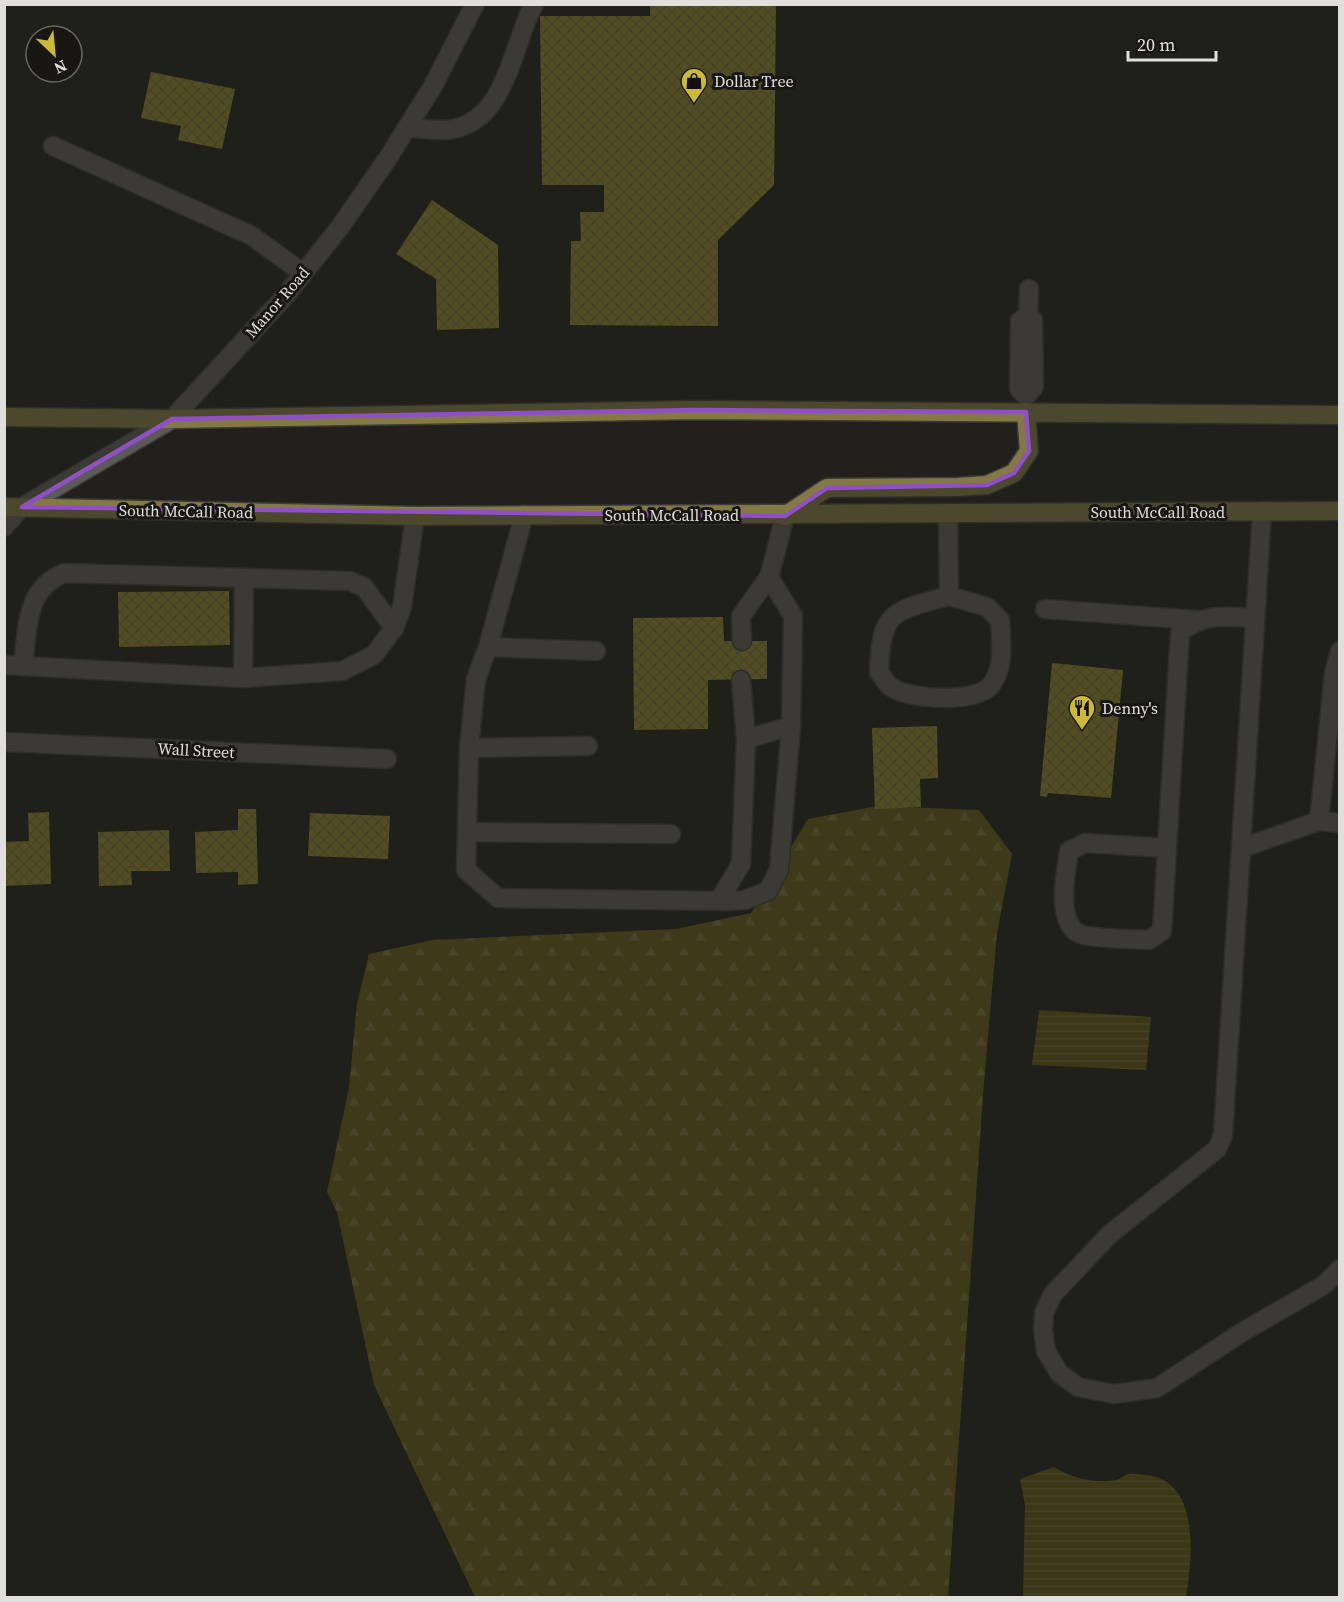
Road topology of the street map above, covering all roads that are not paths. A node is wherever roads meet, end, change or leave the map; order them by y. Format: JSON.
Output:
{"nodes":[{"id":1,"x":475,"y":4,"type":"edge"},
{"id":2,"x":534,"y":4,"type":"edge"},
{"id":3,"x":407,"y":128,"type":"junction"},
{"id":4,"x":53,"y":146,"type":"dead end"},
{"id":5,"x":303,"y":273,"type":"junction"},
{"id":6,"x":1029,"y":289,"type":"dead end"},
{"id":7,"x":1026,"y":404,"type":"junction"},
{"id":8,"x":1340,"y":415,"type":"edge"},
{"id":9,"x":4,"y":417,"type":"edge"},
{"id":10,"x":172,"y":419,"type":"junction"},
{"id":11,"x":13,"y":507,"type":"edge"},
{"id":12,"x":1340,"y":511,"type":"edge"},
{"id":13,"x":1262,"y":512,"type":"junction"},
{"id":14,"x":948,"y":514,"type":"junction"},
{"id":15,"x":524,"y":515,"type":"junction"},
{"id":16,"x":415,"y":516,"type":"junction"},
{"id":17,"x":785,"y":516,"type":"junction"},
{"id":18,"x":4,"y":527,"type":"edge"},
{"id":19,"x":769,"y":577,"type":"junction"},
{"id":20,"x":244,"y":579,"type":"junction"},
{"id":21,"x":949,"y":596,"type":"junction"},
{"id":22,"x":1045,"y":609,"type":"dead end"},
{"id":23,"x":1256,"y":618,"type":"junction"},
{"id":24,"x":1196,"y":620,"type":"junction"},
{"id":25,"x":394,"y":628,"type":"junction"},
{"id":26,"x":741,"y":641,"type":"dead end"},
{"id":27,"x":488,"y":647,"type":"junction"},
{"id":28,"x":596,"y":651,"type":"dead end"},
{"id":29,"x":1340,"y":651,"type":"edge"},
{"id":30,"x":4,"y":664,"type":"edge"},
{"id":31,"x":23,"y":666,"type":"junction"},
{"id":32,"x":243,"y":678,"type":"junction"},
{"id":33,"x":741,"y":680,"type":"dead end"},
{"id":34,"x":791,"y":726,"type":"junction"},
{"id":35,"x":746,"y":739,"type":"junction"},
{"id":36,"x":4,"y":742,"type":"edge"},
{"id":37,"x":588,"y":746,"type":"dead end"},
{"id":38,"x":469,"y":748,"type":"junction"},
{"id":39,"x":387,"y":759,"type":"dead end"},
{"id":40,"x":1319,"y":821,"type":"junction"},
{"id":41,"x":1340,"y":823,"type":"edge"},
{"id":42,"x":467,"y":832,"type":"junction"},
{"id":43,"x":671,"y":834,"type":"dead end"},
{"id":44,"x":1167,"y":848,"type":"junction"},
{"id":45,"x":1242,"y":848,"type":"junction"},
{"id":46,"x":720,"y":899,"type":"junction"},
{"id":47,"x":1340,"y":1269,"type":"edge"}],
"edges":[{"from":1,"to":3,"type":"street","name":"Manor Road"},
{"from":2,"to":3,"type":"street"},
{"from":3,"to":5,"type":"street","name":"Manor Road"},
{"from":4,"to":5,"type":"street"},
{"from":5,"to":10,"type":"street","name":"Manor Road"},
{"from":6,"to":7,"type":"street"},
{"from":7,"to":8,"type":"main road"},
{"from":7,"to":10,"type":"main road"},
{"from":7,"to":17,"type":"main road"},
{"from":9,"to":10,"type":"main road"},
{"from":10,"to":11,"type":"street","name":"Manor Road"},
{"from":11,"to":16,"type":"main road","name":"South McCall Road"},
{"from":11,"to":18,"type":"street","name":"Manor Road"},
{"from":12,"to":13,"type":"main road","name":"South McCall Road"},
{"from":13,"to":14,"type":"main road","name":"South McCall Road"},
{"from":13,"to":23,"type":"street"},
{"from":14,"to":17,"type":"main road","name":"South McCall Road"},
{"from":14,"to":21,"type":"street"},
{"from":15,"to":16,"type":"main road","name":"South McCall Road"},
{"from":15,"to":17,"type":"main road","name":"South McCall Road"},
{"from":15,"to":27,"type":"street"},
{"from":16,"to":25,"type":"street"},
{"from":17,"to":19,"type":"street"},
{"from":19,"to":26,"type":"street"},
{"from":19,"to":34,"type":"street"},
{"from":20,"to":25,"type":"street"},
{"from":20,"to":31,"type":"street"},
{"from":20,"to":32,"type":"street"},
{"from":21,"to":21,"type":"street"},
{"from":22,"to":24,"type":"street"},
{"from":23,"to":24,"type":"street"},
{"from":23,"to":45,"type":"street"},
{"from":24,"to":44,"type":"street"},
{"from":25,"to":32,"type":"street"},
{"from":27,"to":28,"type":"street"},
{"from":27,"to":38,"type":"street"},
{"from":29,"to":40,"type":"street"},
{"from":30,"to":31,"type":"street"},
{"from":31,"to":32,"type":"street"},
{"from":33,"to":35,"type":"street"},
{"from":34,"to":35,"type":"street"},
{"from":34,"to":46,"type":"street"},
{"from":35,"to":46,"type":"street"},
{"from":36,"to":39,"type":"street","name":"Wall Street"},
{"from":37,"to":38,"type":"street"},
{"from":38,"to":42,"type":"street"},
{"from":40,"to":41,"type":"street"},
{"from":40,"to":45,"type":"street"},
{"from":42,"to":43,"type":"street"},
{"from":42,"to":46,"type":"street"},
{"from":44,"to":44,"type":"street"},
{"from":45,"to":47,"type":"street"}]}
